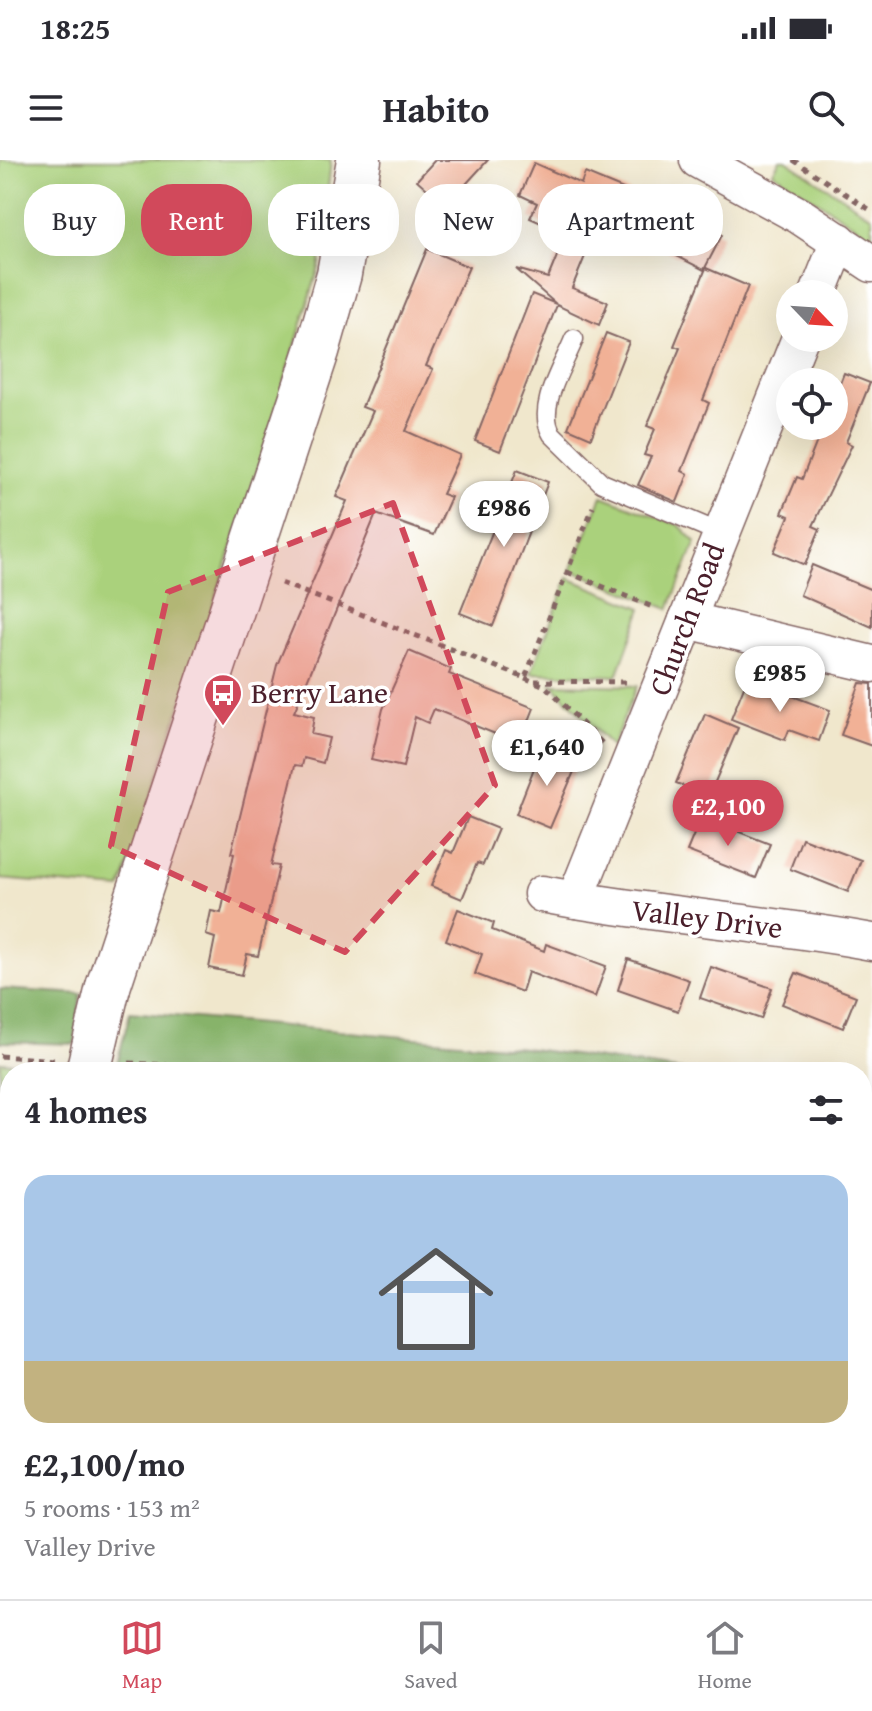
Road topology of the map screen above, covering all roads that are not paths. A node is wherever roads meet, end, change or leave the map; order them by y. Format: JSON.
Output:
{"nodes":[{"id":1,"x":359,"y":160,"type":"edge"},
{"id":2,"x":698,"y":160,"type":"edge"},
{"id":3,"x":839,"y":241,"type":"junction"},
{"id":4,"x":872,"y":264,"type":"edge"},
{"id":5,"x":824,"y":280,"type":"edge"},
{"id":6,"x":574,"y":339,"type":"dead end"},
{"id":7,"x":794,"y":352,"type":"edge"},
{"id":8,"x":720,"y":533,"type":"junction"},
{"id":9,"x":687,"y":620,"type":"junction"},
{"id":10,"x":872,"y":664,"type":"edge"},
{"id":11,"x":558,"y":897,"type":"joint"},
{"id":12,"x":872,"y":942,"type":"edge"},
{"id":13,"x":89,"y":1062,"type":"edge"}],
"edges":[{"from":1,"to":13,"type":"street","bridge":true},
{"from":2,"to":3,"type":"street"},
{"from":3,"to":4,"type":"street"},
{"from":3,"to":5,"type":"street"},
{"from":6,"to":8,"type":"lane"},
{"from":7,"to":8,"type":"street","name":"Church Road"},
{"from":8,"to":9,"type":"street","name":"Church Road"},
{"from":9,"to":10,"type":"street"},
{"from":9,"to":11,"type":"street","name":"Church Road"},
{"from":11,"to":12,"type":"street","name":"Valley Drive"}]}
